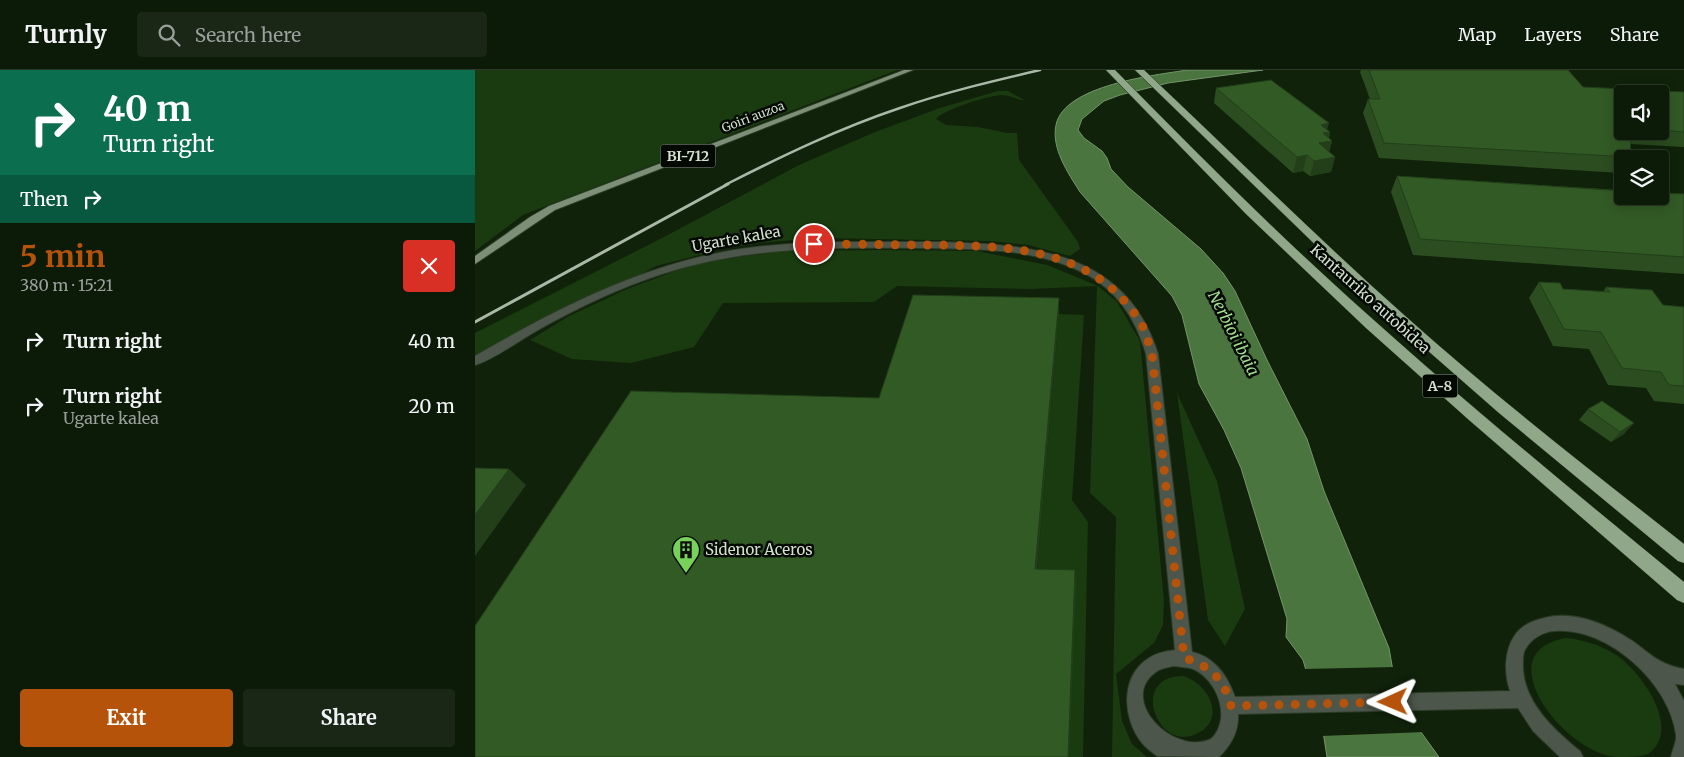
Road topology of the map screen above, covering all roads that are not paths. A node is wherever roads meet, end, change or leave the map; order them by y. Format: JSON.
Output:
{"nodes":[{"id":1,"x":910,"y":70,"type":"edge"},
{"id":2,"x":1139,"y":70,"type":"edge"},
{"id":3,"x":1112,"y":72,"type":"edge"},
{"id":4,"x":475,"y":261,"type":"edge"},
{"id":5,"x":475,"y":361,"type":"edge"},
{"id":6,"x":1684,"y":555,"type":"edge"},
{"id":7,"x":1684,"y":594,"type":"edge"},
{"id":8,"x":1184,"y":658,"type":"junction"},
{"id":9,"x":1648,"y":665,"type":"junction"},
{"id":10,"x":1684,"y":677,"type":"edge"},
{"id":11,"x":1522,"y":699,"type":"junction"},
{"id":12,"x":1231,"y":706,"type":"junction"},
{"id":13,"x":1684,"y":732,"type":"edge"},
{"id":14,"x":1182,"y":757,"type":"edge"},
{"id":15,"x":1192,"y":757,"type":"edge"},
{"id":16,"x":1574,"y":757,"type":"edge"}],
"edges":[{"from":1,"to":4,"type":"main road","name":"Goiri auzoa","number":"BI-712"},
{"from":2,"to":6,"type":"highway","name":"Kantauriko autobidea","number":"A-8"},
{"from":3,"to":7,"type":"highway","name":"Kantauriko autobidea","number":"A-8"},
{"from":5,"to":8,"type":"street","name":"Ugarte kalea"},
{"from":8,"to":12,"type":"street"},
{"from":8,"to":14,"type":"street"},
{"from":9,"to":10,"type":"street"},
{"from":9,"to":11,"type":"street"},
{"from":9,"to":13,"type":"street"},
{"from":11,"to":12,"type":"street"},
{"from":11,"to":16,"type":"street"},
{"from":12,"to":15,"type":"street"}]}
